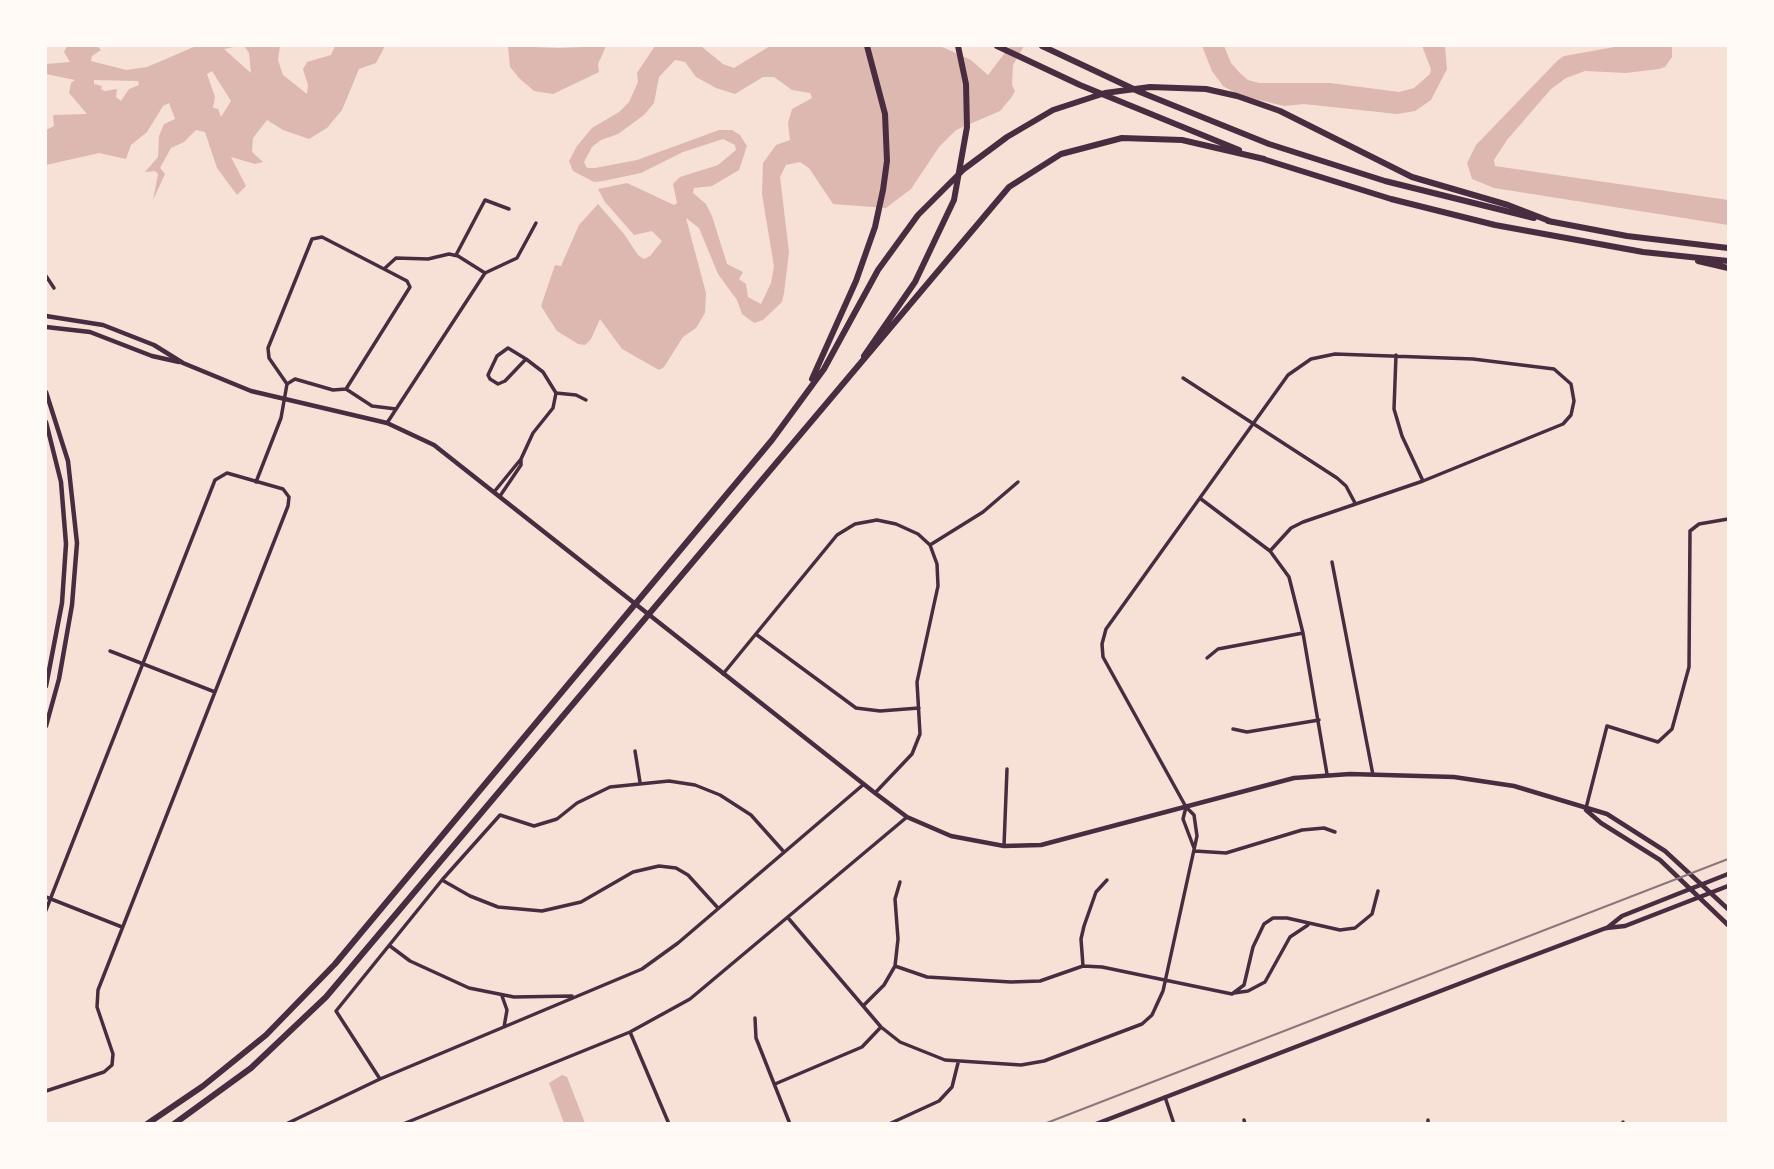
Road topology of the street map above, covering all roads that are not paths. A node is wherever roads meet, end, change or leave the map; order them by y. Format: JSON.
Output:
{"nodes":[{"id":1,"x":867,"y":46,"type":"edge"},
{"id":2,"x":958,"y":46,"type":"edge"},
{"id":3,"x":997,"y":46,"type":"edge"},
{"id":4,"x":1042,"y":46,"type":"edge"},
{"id":5,"x":1264,"y":159,"type":"junction"},
{"id":6,"x":509,"y":209,"type":"dead end"},
{"id":7,"x":1552,"y":222,"type":"junction"},
{"id":8,"x":536,"y":223,"type":"dead end"},
{"id":9,"x":1728,"y":248,"type":"edge"},
{"id":10,"x":1665,"y":254,"type":"junction"},
{"id":11,"x":456,"y":255,"type":"junction"},
{"id":12,"x":1728,"y":261,"type":"edge"},
{"id":13,"x":1728,"y":268,"type":"edge"},
{"id":14,"x":384,"y":269,"type":"junction"},
{"id":15,"x":485,"y":273,"type":"junction"},
{"id":16,"x":46,"y":276,"type":"edge"},
{"id":17,"x":54,"y":288,"type":"dead end"},
{"id":18,"x":46,"y":316,"type":"edge"},
{"id":19,"x":46,"y":327,"type":"edge"},
{"id":20,"x":1396,"y":355,"type":"junction"},
{"id":21,"x":526,"y":359,"type":"junction"},
{"id":22,"x":183,"y":363,"type":"junction"},
{"id":23,"x":857,"y":366,"type":"junction"},
{"id":24,"x":1183,"y":379,"type":"dead end"},
{"id":25,"x":287,"y":384,"type":"junction"},
{"id":26,"x":811,"y":384,"type":"junction"},
{"id":27,"x":345,"y":388,"type":"junction"},
{"id":28,"x":46,"y":392,"type":"edge"},
{"id":29,"x":556,"y":393,"type":"junction"},
{"id":30,"x":586,"y":400,"type":"dead end"},
{"id":31,"x":284,"y":401,"type":"junction"},
{"id":32,"x":396,"y":409,"type":"junction"},
{"id":33,"x":46,"y":422,"type":"edge"},
{"id":34,"x":387,"y":423,"type":"junction"},
{"id":35,"x":1252,"y":425,"type":"junction"},
{"id":36,"x":521,"y":459,"type":"junction"},
{"id":37,"x":1423,"y":481,"type":"junction"},
{"id":38,"x":256,"y":482,"type":"junction"},
{"id":39,"x":1018,"y":482,"type":"dead end"},
{"id":40,"x":494,"y":492,"type":"junction"},
{"id":41,"x":500,"y":496,"type":"junction"},
{"id":42,"x":1200,"y":499,"type":"junction"},
{"id":43,"x":1355,"y":504,"type":"junction"},
{"id":44,"x":1728,"y":519,"type":"edge"},
{"id":45,"x":930,"y":545,"type":"junction"},
{"id":46,"x":1269,"y":551,"type":"junction"},
{"id":47,"x":1332,"y":562,"type":"dead end"},
{"id":48,"x":1303,"y":633,"type":"junction"},
{"id":49,"x":756,"y":634,"type":"junction"},
{"id":50,"x":110,"y":651,"type":"dead end"},
{"id":51,"x":1207,"y":658,"type":"dead end"},
{"id":52,"x":142,"y":664,"type":"junction"},
{"id":53,"x":723,"y":674,"type":"junction"},
{"id":54,"x":46,"y":686,"type":"edge"},
{"id":55,"x":215,"y":692,"type":"junction"},
{"id":56,"x":919,"y":708,"type":"junction"},
{"id":57,"x":1318,"y":720,"type":"junction"},
{"id":58,"x":46,"y":726,"type":"edge"},
{"id":59,"x":1233,"y":729,"type":"dead end"},
{"id":60,"x":635,"y":751,"type":"dead end"},
{"id":61,"x":1007,"y":769,"type":"dead end"},
{"id":62,"x":1327,"y":774,"type":"junction"},
{"id":63,"x":1373,"y":775,"type":"junction"},
{"id":64,"x":640,"y":782,"type":"junction"},
{"id":65,"x":864,"y":784,"type":"junction"},
{"id":66,"x":876,"y":793,"type":"junction"},
{"id":67,"x":1186,"y":807,"type":"junction"},
{"id":68,"x":1586,"y":810,"type":"junction"},
{"id":69,"x":907,"y":817,"type":"junction"},
{"id":70,"x":1335,"y":832,"type":"dead end"},
{"id":71,"x":1004,"y":846,"type":"junction"},
{"id":72,"x":1195,"y":851,"type":"junction"},
{"id":73,"x":784,"y":852,"type":"junction"},
{"id":74,"x":1728,"y":874,"type":"edge"},
{"id":75,"x":442,"y":880,"type":"junction"},
{"id":76,"x":1107,"y":880,"type":"dead end"},
{"id":77,"x":900,"y":883,"type":"dead end"},
{"id":78,"x":1703,"y":884,"type":"junction"},
{"id":79,"x":1728,"y":886,"type":"edge"},
{"id":80,"x":1692,"y":889,"type":"junction"},
{"id":81,"x":1378,"y":891,"type":"dead end"},
{"id":82,"x":1712,"y":893,"type":"junction"},
{"id":83,"x":1700,"y":897,"type":"junction"},
{"id":84,"x":48,"y":898,"type":"edge"},
{"id":85,"x":718,"y":908,"type":"junction"},
{"id":86,"x":46,"y":909,"type":"edge"},
{"id":87,"x":1728,"y":909,"type":"edge"},
{"id":88,"x":789,"y":919,"type":"junction"},
{"id":89,"x":1310,"y":924,"type":"junction"},
{"id":90,"x":1728,"y":925,"type":"edge"},
{"id":91,"x":122,"y":927,"type":"junction"},
{"id":92,"x":1606,"y":928,"type":"junction"},
{"id":93,"x":390,"y":946,"type":"junction"},
{"id":94,"x":895,"y":966,"type":"junction"},
{"id":95,"x":1083,"y":966,"type":"junction"},
{"id":96,"x":1166,"y":980,"type":"junction"},
{"id":97,"x":1232,"y":994,"type":"junction"},
{"id":98,"x":502,"y":996,"type":"junction"},
{"id":99,"x":578,"y":996,"type":"junction"},
{"id":100,"x":864,"y":1005,"type":"junction"},
{"id":101,"x":755,"y":1018,"type":"dead end"},
{"id":102,"x":503,"y":1027,"type":"junction"},
{"id":103,"x":881,"y":1027,"type":"junction"},
{"id":104,"x":630,"y":1032,"type":"junction"},
{"id":105,"x":958,"y":1062,"type":"junction"},
{"id":106,"x":380,"y":1079,"type":"junction"},
{"id":107,"x":775,"y":1084,"type":"junction"},
{"id":108,"x":46,"y":1091,"type":"edge"},
{"id":109,"x":1165,"y":1097,"type":"junction"},
{"id":110,"x":1109,"y":1121,"type":"edge"},
{"id":111,"x":147,"y":1124,"type":"edge"},
{"id":112,"x":174,"y":1124,"type":"edge"},
{"id":113,"x":286,"y":1124,"type":"edge"},
{"id":114,"x":403,"y":1124,"type":"edge"},
{"id":115,"x":669,"y":1124,"type":"edge"},
{"id":116,"x":790,"y":1124,"type":"edge"},
{"id":117,"x":889,"y":1124,"type":"edge"},
{"id":118,"x":1096,"y":1124,"type":"edge"},
{"id":119,"x":1174,"y":1124,"type":"edge"}],
"edges":[{"from":1,"to":26,"type":"highway"},
{"from":2,"to":23,"type":"highway"},
{"from":3,"to":5,"type":"highway"},
{"from":4,"to":7,"type":"highway"},
{"from":5,"to":10,"type":"highway"},
{"from":5,"to":23,"type":"highway"},
{"from":6,"to":11,"type":"street"},
{"from":7,"to":9,"type":"highway"},
{"from":7,"to":26,"type":"highway"},
{"from":8,"to":15,"type":"street"},
{"from":10,"to":12,"type":"highway"},
{"from":10,"to":13,"type":"highway"},
{"from":11,"to":14,"type":"street"},
{"from":11,"to":15,"type":"street"},
{"from":14,"to":25,"type":"street"},
{"from":14,"to":27,"type":"street"},
{"from":15,"to":32,"type":"street"},
{"from":16,"to":17,"type":"street"},
{"from":18,"to":22,"type":"main road"},
{"from":19,"to":22,"type":"main road"},
{"from":20,"to":35,"type":"street"},
{"from":20,"to":37,"type":"street"},
{"from":20,"to":37,"type":"street"},
{"from":21,"to":21,"type":"street"},
{"from":21,"to":29,"type":"street"},
{"from":22,"to":31,"type":"main road"},
{"from":23,"to":112,"type":"highway"},
{"from":24,"to":35,"type":"street"},
{"from":25,"to":27,"type":"street"},
{"from":25,"to":31,"type":"street"},
{"from":26,"to":111,"type":"highway"},
{"from":27,"to":32,"type":"street"},
{"from":28,"to":58,"type":"main road"},
{"from":29,"to":30,"type":"street"},
{"from":29,"to":36,"type":"street"},
{"from":31,"to":34,"type":"main road"},
{"from":31,"to":38,"type":"street"},
{"from":32,"to":34,"type":"street"},
{"from":33,"to":54,"type":"main road"},
{"from":34,"to":40,"type":"main road"},
{"from":35,"to":42,"type":"street"},
{"from":35,"to":43,"type":"street"},
{"from":36,"to":40,"type":"street"},
{"from":36,"to":41,"type":"street"},
{"from":37,"to":43,"type":"street"},
{"from":38,"to":52,"type":"street"},
{"from":38,"to":55,"type":"street"},
{"from":39,"to":45,"type":"street"},
{"from":40,"to":41,"type":"main road"},
{"from":41,"to":53,"type":"main road"},
{"from":42,"to":46,"type":"street"},
{"from":42,"to":67,"type":"street"},
{"from":43,"to":46,"type":"street"},
{"from":44,"to":68,"type":"street"},
{"from":45,"to":49,"type":"street"},
{"from":45,"to":56,"type":"street"},
{"from":46,"to":48,"type":"street"},
{"from":47,"to":63,"type":"street"},
{"from":48,"to":51,"type":"street"},
{"from":48,"to":57,"type":"street"},
{"from":49,"to":53,"type":"street"},
{"from":49,"to":56,"type":"street"},
{"from":50,"to":52,"type":"street"},
{"from":52,"to":55,"type":"street"},
{"from":52,"to":84,"type":"street"},
{"from":53,"to":65,"type":"main road"},
{"from":55,"to":91,"type":"street"},
{"from":56,"to":66,"type":"street"},
{"from":57,"to":59,"type":"street"},
{"from":57,"to":62,"type":"street"},
{"from":60,"to":64,"type":"street"},
{"from":61,"to":71,"type":"street"},
{"from":62,"to":63,"type":"main road"},
{"from":62,"to":67,"type":"main road"},
{"from":63,"to":68,"type":"main road"},
{"from":64,"to":73,"type":"street"},
{"from":64,"to":75,"type":"street"},
{"from":65,"to":66,"type":"main road"},
{"from":65,"to":73,"type":"street"},
{"from":66,"to":69,"type":"main road"},
{"from":67,"to":71,"type":"main road"},
{"from":67,"to":72,"type":"street"},
{"from":67,"to":72,"type":"street"},
{"from":68,"to":78,"type":"main road"},
{"from":68,"to":80,"type":"main road"},
{"from":69,"to":71,"type":"main road"},
{"from":69,"to":88,"type":"street"},
{"from":70,"to":72,"type":"street"},
{"from":72,"to":96,"type":"street"},
{"from":73,"to":85,"type":"street"},
{"from":74,"to":78,"type":"main road"},
{"from":75,"to":85,"type":"street"},
{"from":75,"to":93,"type":"street"},
{"from":76,"to":95,"type":"street"},
{"from":77,"to":94,"type":"street"},
{"from":78,"to":80,"type":"main road"},
{"from":78,"to":82,"type":"main road"},
{"from":79,"to":82,"type":"main road"},
{"from":80,"to":83,"type":"main road"},
{"from":80,"to":92,"type":"main road"},
{"from":81,"to":89,"type":"street"},
{"from":82,"to":83,"type":"main road"},
{"from":82,"to":87,"type":"main road"},
{"from":83,"to":90,"type":"main road"},
{"from":83,"to":92,"type":"main road"},
{"from":84,"to":86,"type":"street"},
{"from":84,"to":91,"type":"street"},
{"from":85,"to":99,"type":"street"},
{"from":88,"to":100,"type":"street"},
{"from":88,"to":104,"type":"street"},
{"from":89,"to":97,"type":"street"},
{"from":89,"to":97,"type":"street"},
{"from":91,"to":108,"type":"street"},
{"from":92,"to":109,"type":"main road"},
{"from":93,"to":98,"type":"street"},
{"from":93,"to":106,"type":"street"},
{"from":94,"to":95,"type":"street"},
{"from":94,"to":100,"type":"street"},
{"from":95,"to":96,"type":"street"},
{"from":96,"to":97,"type":"street"},
{"from":96,"to":105,"type":"street"},
{"from":98,"to":99,"type":"street"},
{"from":98,"to":102,"type":"street"},
{"from":99,"to":102,"type":"street"},
{"from":100,"to":103,"type":"street"},
{"from":101,"to":107,"type":"street"},
{"from":102,"to":106,"type":"street"},
{"from":103,"to":105,"type":"street"},
{"from":103,"to":107,"type":"street"},
{"from":104,"to":114,"type":"street"},
{"from":104,"to":115,"type":"street"},
{"from":105,"to":117,"type":"street"},
{"from":106,"to":113,"type":"street"},
{"from":107,"to":116,"type":"street"},
{"from":109,"to":110,"type":"main road"},
{"from":109,"to":119,"type":"street"},
{"from":110,"to":118,"type":"main road"}]}
